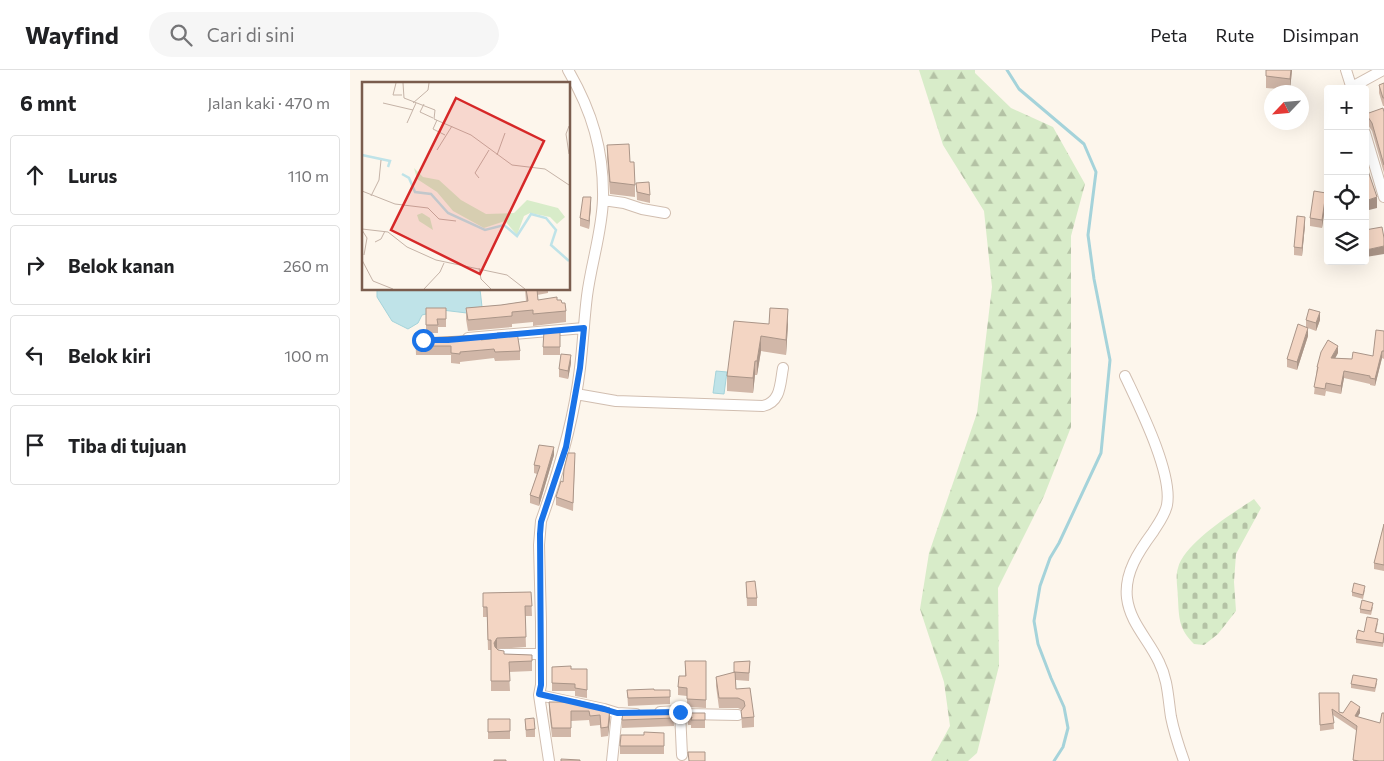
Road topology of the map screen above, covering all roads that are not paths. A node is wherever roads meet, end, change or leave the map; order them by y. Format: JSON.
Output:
{"nodes":[{"id":1,"x":568,"y":70,"type":"edge"},
{"id":2,"x":1346,"y":70,"type":"edge"},
{"id":3,"x":1383,"y":70,"type":"edge"},
{"id":4,"x":1351,"y":85,"type":"edge"},
{"id":5,"x":1357,"y":85,"type":"edge"},
{"id":6,"x":1369,"y":146,"type":"edge"},
{"id":7,"x":1384,"y":197,"type":"edge"},
{"id":8,"x":603,"y":200,"type":"junction"},
{"id":9,"x":665,"y":213,"type":"dead end"},
{"id":10,"x":584,"y":328,"type":"junction"},
{"id":11,"x":458,"y":339,"type":"edge"},
{"id":12,"x":783,"y":368,"type":"dead end"},
{"id":13,"x":1125,"y":376,"type":"dead end"},
{"id":14,"x":576,"y":394,"type":"junction"},
{"id":15,"x":501,"y":654,"type":"edge"},
{"id":16,"x":540,"y":654,"type":"junction"},
{"id":17,"x":539,"y":694,"type":"junction"},
{"id":18,"x":680,"y":712,"type":"junction"},
{"id":19,"x":617,"y":713,"type":"junction"},
{"id":20,"x":738,"y":715,"type":"dead end"},
{"id":21,"x":682,"y":755,"type":"dead end"},
{"id":22,"x":549,"y":761,"type":"edge"},
{"id":23,"x":612,"y":761,"type":"edge"},
{"id":24,"x":1184,"y":761,"type":"edge"}],
"edges":[{"from":1,"to":8,"type":"street"},
{"from":2,"to":4,"type":"street"},
{"from":3,"to":5,"type":"street"},
{"from":6,"to":7,"type":"street"},
{"from":8,"to":9,"type":"street"},
{"from":8,"to":10,"type":"street"},
{"from":10,"to":11,"type":"street"},
{"from":10,"to":14,"type":"street"},
{"from":12,"to":14,"type":"street"},
{"from":13,"to":24,"type":"street"},
{"from":14,"to":16,"type":"street"},
{"from":15,"to":16,"type":"street"},
{"from":16,"to":17,"type":"street"},
{"from":17,"to":19,"type":"street"},
{"from":17,"to":22,"type":"street"},
{"from":18,"to":19,"type":"street"},
{"from":18,"to":20,"type":"street"},
{"from":18,"to":21,"type":"street"},
{"from":19,"to":23,"type":"street"}]}
